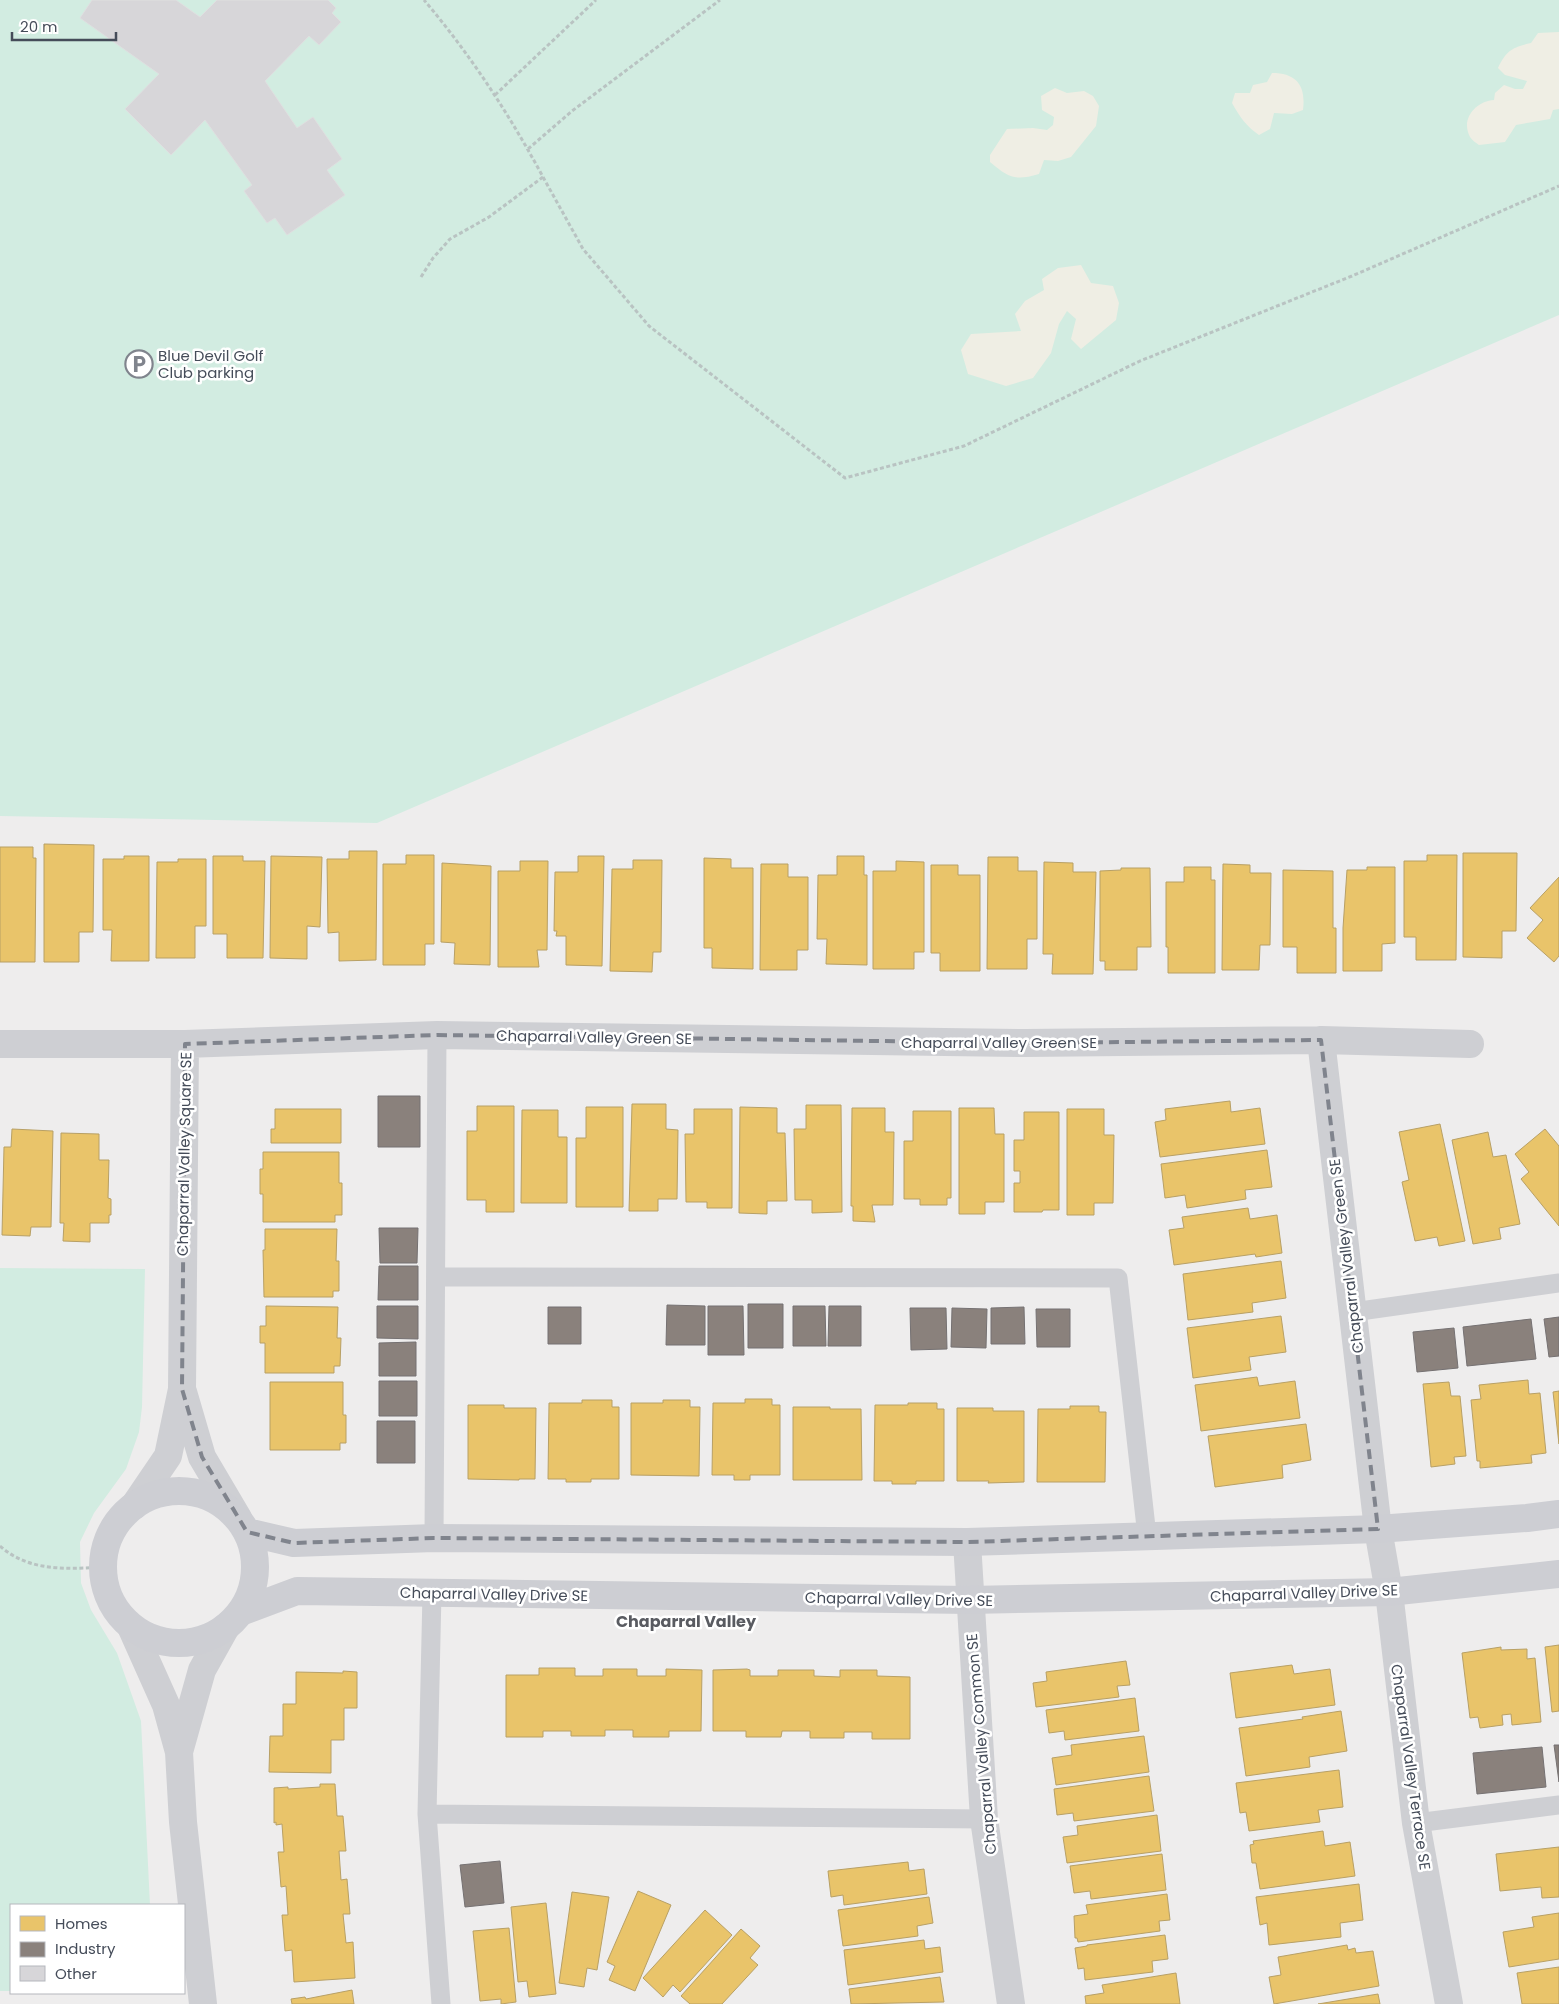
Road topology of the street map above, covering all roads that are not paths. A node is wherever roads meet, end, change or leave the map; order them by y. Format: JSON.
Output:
{"nodes":[{"id":1,"x":437,"y":1035,"type":"junction"},
{"id":2,"x":1321,"y":1040,"type":"junction"},
{"id":3,"x":0,"y":1044,"type":"edge"},
{"id":4,"x":185,"y":1044,"type":"junction"},
{"id":5,"x":1470,"y":1044,"type":"dead end"},
{"id":6,"x":436,"y":1277,"type":"junction"},
{"id":7,"x":1559,"y":1283,"type":"edge"},
{"id":8,"x":1353,"y":1312,"type":"junction"},
{"id":9,"x":182,"y":1389,"type":"junction"},
{"id":10,"x":134,"y":1506,"type":"junction"},
{"id":11,"x":1559,"y":1514,"type":"edge"},
{"id":12,"x":243,"y":1525,"type":"junction"},
{"id":13,"x":1378,"y":1529,"type":"junction"},
{"id":14,"x":1147,"y":1536,"type":"junction"},
{"id":15,"x":434,"y":1538,"type":"junction"},
{"id":16,"x":967,"y":1542,"type":"junction"},
{"id":17,"x":1559,"y":1574,"type":"edge"},
{"id":18,"x":432,"y":1592,"type":"junction"},
{"id":19,"x":1389,"y":1592,"type":"junction"},
{"id":20,"x":969,"y":1600,"type":"junction"},
{"id":21,"x":234,"y":1620,"type":"junction"},
{"id":22,"x":132,"y":1629,"type":"junction"},
{"id":23,"x":179,"y":1752,"type":"junction"},
{"id":24,"x":1559,"y":1805,"type":"edge"},
{"id":25,"x":427,"y":1814,"type":"junction"},
{"id":26,"x":984,"y":1819,"type":"junction"},
{"id":27,"x":1416,"y":1823,"type":"junction"},
{"id":28,"x":202,"y":2004,"type":"edge"},
{"id":29,"x":441,"y":2004,"type":"edge"},
{"id":30,"x":1010,"y":2004,"type":"edge"},
{"id":31,"x":1449,"y":2004,"type":"edge"}],
"edges":[{"from":1,"to":2,"type":"street","name":"Chaparral Valley Green SE"},
{"from":1,"to":4,"type":"street","name":"Chaparral Valley Green SE"},
{"from":1,"to":6,"type":"lane"},
{"from":2,"to":5,"type":"street"},
{"from":2,"to":8,"type":"street","name":"Chaparral Valley Green SE"},
{"from":3,"to":4,"type":"street","name":"Chaparral Valley Square SE"},
{"from":4,"to":9,"type":"street","name":"Chaparral Valley Square SE"},
{"from":6,"to":14,"type":"lane"},
{"from":6,"to":15,"type":"lane"},
{"from":7,"to":8,"type":"lane"},
{"from":8,"to":13,"type":"street","name":"Chaparral Valley Green SE"},
{"from":9,"to":10,"type":"street","name":"Chaparral Valley Square SE"},
{"from":9,"to":12,"type":"street","name":"Chaparral Valley Square SE"},
{"from":10,"to":12,"type":"street"},
{"from":10,"to":22,"type":"street"},
{"from":11,"to":13,"type":"street"},
{"from":12,"to":15,"type":"street"},
{"from":12,"to":21,"type":"street"},
{"from":13,"to":14,"type":"street"},
{"from":13,"to":19,"type":"street","name":"Chaparral Valley Terrace SE"},
{"from":14,"to":16,"type":"street"},
{"from":15,"to":16,"type":"street"},
{"from":16,"to":20,"type":"street","name":"Chaparral Valley Common SE"},
{"from":17,"to":19,"type":"street","name":"Chaparral Valley Drive SE"},
{"from":18,"to":20,"type":"street","name":"Chaparral Valley Drive SE"},
{"from":18,"to":21,"type":"street","name":"Chaparral Valley Drive SE"},
{"from":18,"to":25,"type":"lane"},
{"from":19,"to":20,"type":"street","name":"Chaparral Valley Drive SE"},
{"from":19,"to":27,"type":"street","name":"Chaparral Valley Terrace SE"},
{"from":20,"to":26,"type":"street","name":"Chaparral Valley Common SE"},
{"from":21,"to":22,"type":"street"},
{"from":21,"to":23,"type":"street"},
{"from":22,"to":23,"type":"street"},
{"from":23,"to":28,"type":"street"},
{"from":24,"to":27,"type":"lane"},
{"from":25,"to":26,"type":"lane"},
{"from":25,"to":29,"type":"lane"},
{"from":26,"to":30,"type":"street","name":"Chaparral Valley Common SE"},
{"from":27,"to":31,"type":"street","name":"Chaparral Valley Terrace SE"}]}
